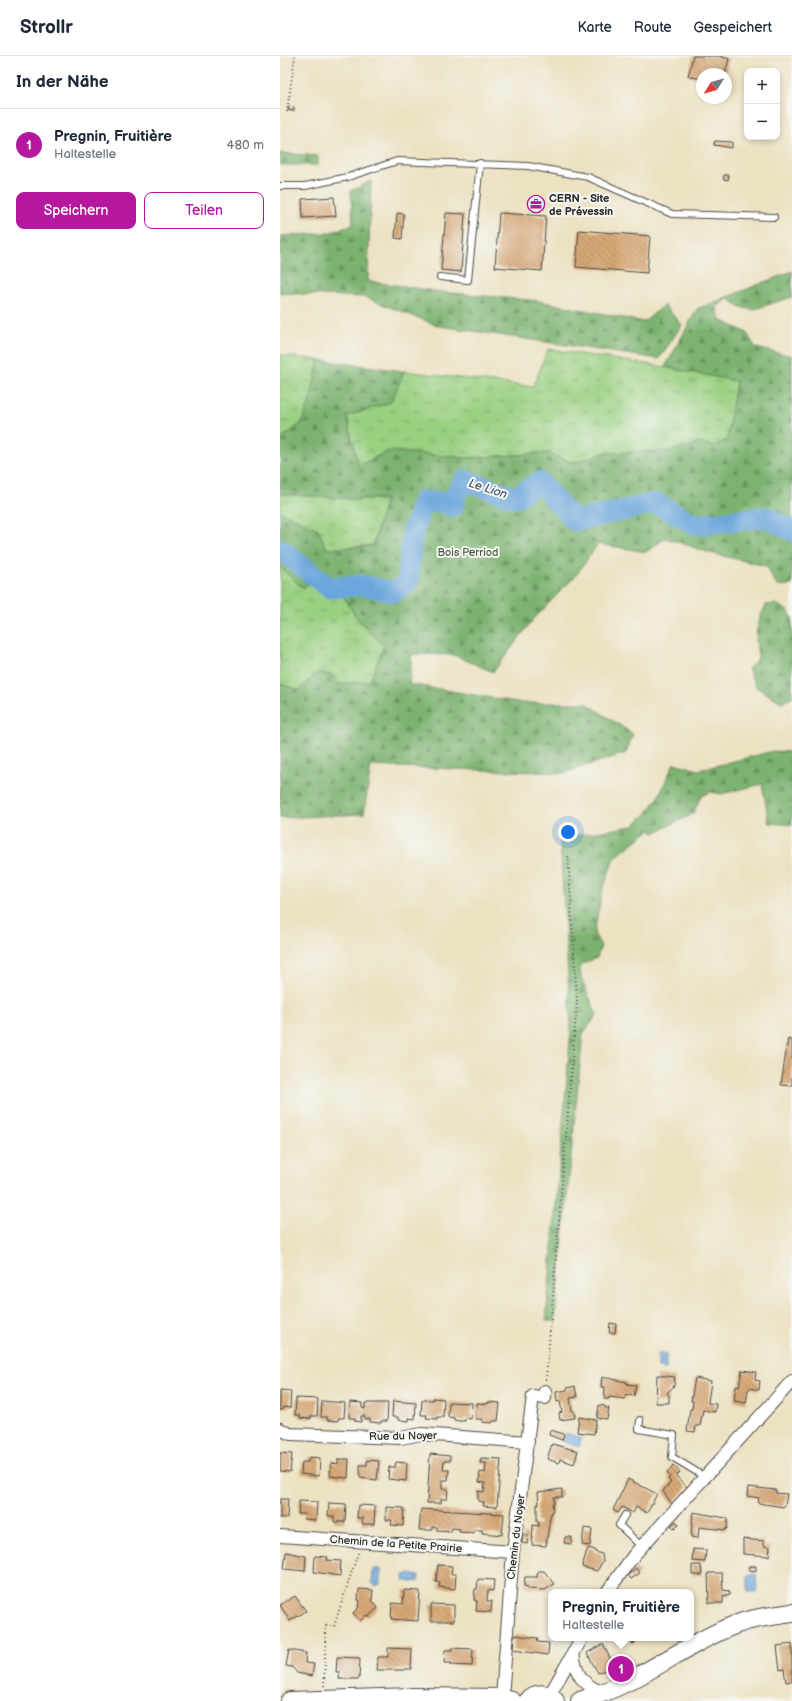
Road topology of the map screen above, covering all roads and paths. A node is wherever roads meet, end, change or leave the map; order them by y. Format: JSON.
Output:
{"nodes":[{"id":1,"x":295,"y":56,"type":"edge"},
{"id":2,"x":287,"y":112,"type":"dead end"},
{"id":3,"x":480,"y":163,"type":"junction"},
{"id":4,"x":280,"y":186,"type":"edge"},
{"id":5,"x":774,"y":217,"type":"dead end"},
{"id":6,"x":440,"y":277,"type":"dead end"},
{"id":7,"x":568,"y":855,"type":"dead end"},
{"id":8,"x":792,"y":1381,"type":"edge"},
{"id":9,"x":545,"y":1391,"type":"joint"},
{"id":10,"x":640,"y":1420,"type":"dead end"},
{"id":11,"x":280,"y":1429,"type":"edge"},
{"id":12,"x":528,"y":1442,"type":"junction"},
{"id":13,"x":705,"y":1477,"type":"junction"},
{"id":14,"x":625,"y":1515,"type":"dead end"},
{"id":15,"x":280,"y":1536,"type":"edge"},
{"id":16,"x":362,"y":1541,"type":"junction"},
{"id":17,"x":642,"y":1546,"type":"junction"},
{"id":18,"x":513,"y":1552,"type":"junction"},
{"id":19,"x":609,"y":1589,"type":"edge"},
{"id":20,"x":792,"y":1613,"type":"edge"},
{"id":21,"x":580,"y":1641,"type":"edge"},
{"id":22,"x":573,"y":1653,"type":"junction"},
{"id":23,"x":602,"y":1693,"type":"junction"},
{"id":24,"x":552,"y":1698,"type":"edge"},
{"id":25,"x":324,"y":1699,"type":"junction"},
{"id":26,"x":507,"y":1700,"type":"edge"},
{"id":27,"x":290,"y":1701,"type":"edge"},
{"id":28,"x":528,"y":1701,"type":"edge"},
{"id":29,"x":580,"y":1701,"type":"edge"}],
"edges":[{"from":1,"to":2,"type":"path"},
{"from":3,"to":4,"type":"lane"},
{"from":3,"to":5,"type":"lane"},
{"from":3,"to":6,"type":"lane"},
{"from":7,"to":9,"type":"path"},
{"from":8,"to":13,"type":"street"},
{"from":9,"to":12,"type":"street","name":"Chemin du Noyer"},
{"from":10,"to":13,"type":"lane"},
{"from":11,"to":12,"type":"street","name":"Rue du Noyer"},
{"from":12,"to":18,"type":"street","name":"Chemin du Noyer"},
{"from":13,"to":17,"type":"street"},
{"from":14,"to":17,"type":"lane"},
{"from":15,"to":16,"type":"street","name":"Chemin de la Petite Prairie"},
{"from":16,"to":18,"type":"street","name":"Chemin de la Petite Prairie"},
{"from":16,"to":25,"type":"path"},
{"from":17,"to":19,"type":"street"},
{"from":18,"to":26,"type":"street","name":"Chemin du Noyer"},
{"from":20,"to":23,"type":"street"},
{"from":21,"to":22,"type":"street"},
{"from":22,"to":23,"type":"street"},
{"from":22,"to":24,"type":"street"},
{"from":23,"to":29,"type":"street"},
{"from":24,"to":28,"type":"street"},
{"from":25,"to":26,"type":"street"},
{"from":25,"to":27,"type":"street"}]}
